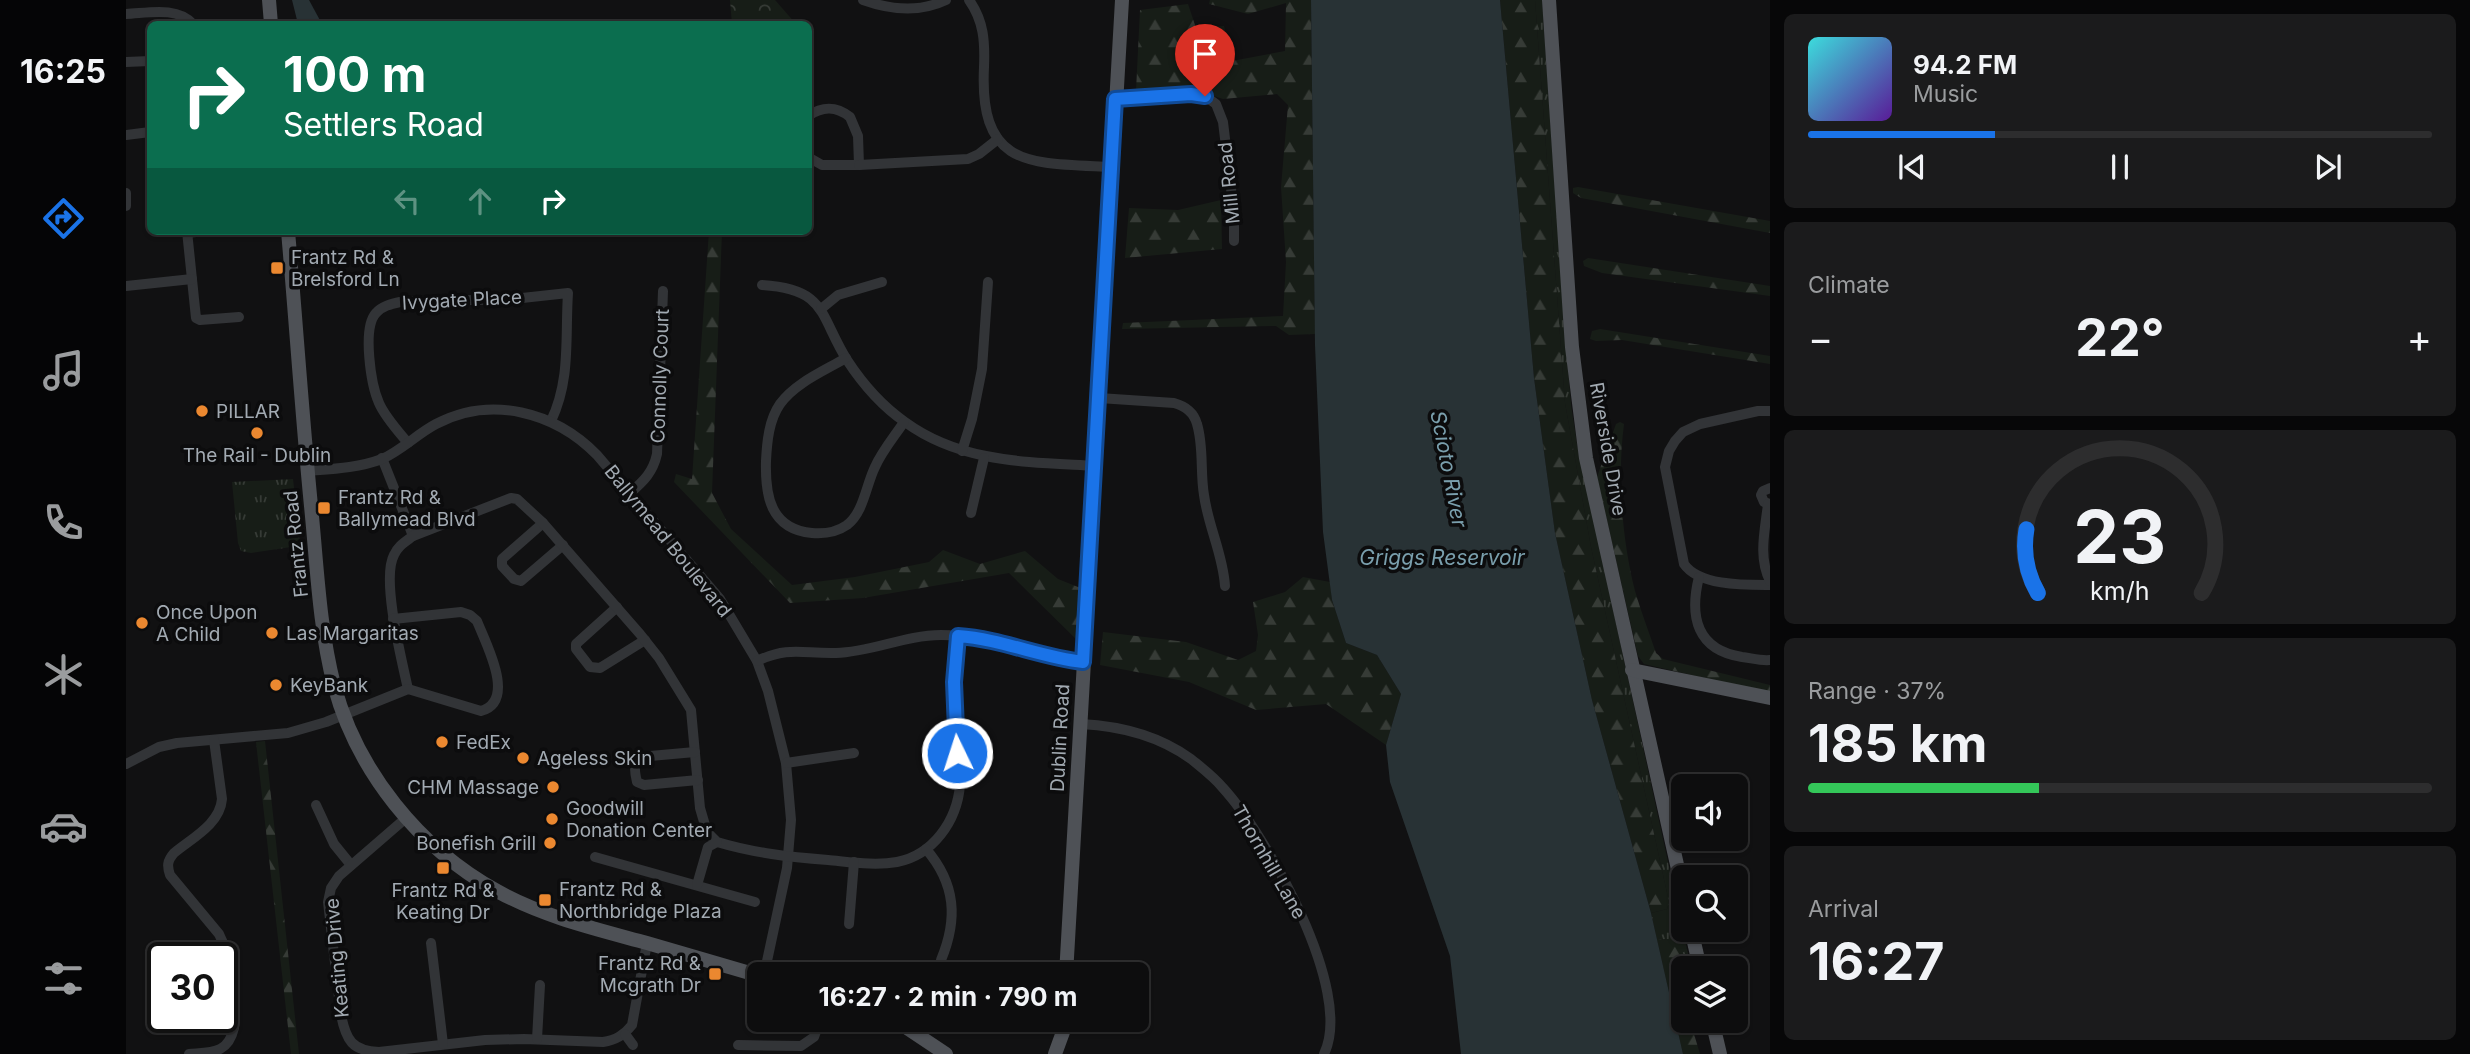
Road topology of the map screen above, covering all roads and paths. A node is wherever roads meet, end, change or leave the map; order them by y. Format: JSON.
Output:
{"nodes":[{"id":1,"x":269,"y":0,"type":"edge"},
{"id":2,"x":863,"y":0,"type":"edge"},
{"id":3,"x":946,"y":0,"type":"edge"},
{"id":4,"x":969,"y":0,"type":"edge"},
{"id":5,"x":1122,"y":0,"type":"edge"},
{"id":6,"x":1549,"y":0,"type":"edge"},
{"id":7,"x":126,"y":14,"type":"edge"},
{"id":8,"x":189,"y":21,"type":"edge"},
{"id":9,"x":271,"y":21,"type":"edge"},
{"id":10,"x":147,"y":61,"type":"edge"},
{"id":11,"x":126,"y":62,"type":"edge"},
{"id":12,"x":1115,"y":99,"type":"junction"},
{"id":13,"x":812,"y":114,"type":"edge"},
{"id":14,"x":147,"y":132,"type":"edge"},
{"id":15,"x":126,"y":135,"type":"edge"},
{"id":16,"x":998,"y":139,"type":"junction"},
{"id":17,"x":812,"y":159,"type":"edge"},
{"id":18,"x":859,"y":164,"type":"junction"},
{"id":19,"x":1112,"y":167,"type":"junction"},
{"id":20,"x":126,"y":193,"type":"edge"},
{"id":21,"x":126,"y":206,"type":"edge"},
{"id":22,"x":187,"y":235,"type":"edge"},
{"id":23,"x":288,"y":235,"type":"edge"},
{"id":24,"x":1234,"y":241,"type":"dead end"},
{"id":25,"x":192,"y":279,"type":"junction"},
{"id":26,"x":882,"y":282,"type":"dead end"},
{"id":27,"x":988,"y":282,"type":"dead end"},
{"id":28,"x":762,"y":285,"type":"dead end"},
{"id":29,"x":126,"y":286,"type":"edge"},
{"id":30,"x":663,"y":291,"type":"dead end"},
{"id":31,"x":821,"y":309,"type":"junction"},
{"id":32,"x":239,"y":317,"type":"dead end"},
{"id":33,"x":846,"y":358,"type":"junction"},
{"id":34,"x":1099,"y":398,"type":"junction"},
{"id":35,"x":1770,"y":411,"type":"edge"},
{"id":36,"x":551,"y":421,"type":"junction"},
{"id":37,"x":904,"y":422,"type":"junction"},
{"id":38,"x":408,"y":443,"type":"junction"},
{"id":39,"x":962,"y":451,"type":"junction"},
{"id":40,"x":382,"y":458,"type":"junction"},
{"id":41,"x":984,"y":458,"type":"junction"},
{"id":42,"x":1095,"y":466,"type":"junction"},
{"id":43,"x":308,"y":471,"type":"junction"},
{"id":44,"x":1770,"y":488,"type":"edge"},
{"id":45,"x":630,"y":493,"type":"junction"},
{"id":46,"x":1769,"y":504,"type":"edge"},
{"id":47,"x":971,"y":513,"type":"dead end"},
{"id":48,"x":543,"y":523,"type":"junction"},
{"id":49,"x":413,"y":536,"type":"junction"},
{"id":50,"x":563,"y":545,"type":"junction"},
{"id":51,"x":1699,"y":577,"type":"junction"},
{"id":52,"x":1770,"y":583,"type":"edge"},
{"id":53,"x":1225,"y":586,"type":"dead end"},
{"id":54,"x":617,"y":607,"type":"junction"},
{"id":55,"x":393,"y":619,"type":"junction"},
{"id":56,"x":958,"y":636,"type":"junction"},
{"id":57,"x":645,"y":640,"type":"junction"},
{"id":58,"x":1770,"y":660,"type":"edge"},
{"id":59,"x":757,"y":661,"type":"junction"},
{"id":60,"x":1083,"y":662,"type":"junction"},
{"id":61,"x":1632,"y":670,"type":"junction"},
{"id":62,"x":408,"y":689,"type":"junction"},
{"id":63,"x":1770,"y":698,"type":"edge"},
{"id":64,"x":343,"y":714,"type":"junction"},
{"id":65,"x":1081,"y":724,"type":"junction"},
{"id":66,"x":214,"y":740,"type":"junction"},
{"id":67,"x":695,"y":752,"type":"junction"},
{"id":68,"x":854,"y":753,"type":"dead end"},
{"id":69,"x":786,"y":763,"type":"junction"},
{"id":70,"x":126,"y":764,"type":"edge"},
{"id":71,"x":698,"y":780,"type":"junction"},
{"id":72,"x":316,"y":805,"type":"dead end"},
{"id":73,"x":406,"y":818,"type":"junction"},
{"id":74,"x":717,"y":842,"type":"junction"},
{"id":75,"x":926,"y":849,"type":"junction"},
{"id":76,"x":596,"y":857,"type":"dead end"},
{"id":77,"x":789,"y":858,"type":"junction"},
{"id":78,"x":855,"y":863,"type":"junction"},
{"id":79,"x":351,"y":865,"type":"junction"},
{"id":80,"x":1677,"y":865,"type":"edge"},
{"id":81,"x":697,"y":885,"type":"junction"},
{"id":82,"x":755,"y":902,"type":"dead end"},
{"id":83,"x":849,"y":924,"type":"dead end"},
{"id":84,"x":431,"y":943,"type":"dead end"},
{"id":85,"x":647,"y":943,"type":"junction"},
{"id":86,"x":941,"y":960,"type":"dead end"},
{"id":87,"x":765,"y":962,"type":"edge"},
{"id":88,"x":1067,"y":962,"type":"edge"},
{"id":89,"x":747,"y":971,"type":"edge"},
{"id":90,"x":540,"y":985,"type":"dead end"},
{"id":91,"x":816,"y":1032,"type":"edge"},
{"id":92,"x":911,"y":1032,"type":"edge"},
{"id":93,"x":1063,"y":1032,"type":"edge"},
{"id":94,"x":1715,"y":1033,"type":"edge"},
{"id":95,"x":625,"y":1034,"type":"junction"},
{"id":96,"x":537,"y":1039,"type":"junction"},
{"id":97,"x":443,"y":1044,"type":"junction"},
{"id":98,"x":634,"y":1045,"type":"dead end"},
{"id":99,"x":738,"y":1045,"type":"dead end"},
{"id":100,"x":937,"y":1051,"type":"edge"},
{"id":101,"x":189,"y":1054,"type":"edge"},
{"id":102,"x":1055,"y":1054,"type":"edge"},
{"id":103,"x":1324,"y":1054,"type":"edge"},
{"id":104,"x":1720,"y":1054,"type":"edge"}],
"edges":[{"from":1,"to":9,"type":"main road"},
{"from":2,"to":3,"type":"street"},
{"from":4,"to":16,"type":"street"},
{"from":5,"to":12,"type":"main road","name":"Dublin Road"},
{"from":6,"to":61,"type":"main road","name":"Riverside Drive"},
{"from":7,"to":8,"type":"street"},
{"from":10,"to":11,"type":"street"},
{"from":12,"to":19,"type":"main road","name":"Dublin Road"},
{"from":12,"to":24,"type":"street","name":"Mill Road"},
{"from":13,"to":18,"type":"street"},
{"from":14,"to":15,"type":"street"},
{"from":16,"to":18,"type":"street"},
{"from":16,"to":19,"type":"street"},
{"from":17,"to":18,"type":"street"},
{"from":19,"to":34,"type":"main road","name":"Dublin Road"},
{"from":20,"to":21,"type":"street"},
{"from":22,"to":25,"type":"street"},
{"from":23,"to":43,"type":"main road","name":"Frantz Road"},
{"from":25,"to":29,"type":"street"},
{"from":25,"to":32,"type":"street"},
{"from":26,"to":31,"type":"street"},
{"from":27,"to":39,"type":"street"},
{"from":28,"to":31,"type":"street"},
{"from":30,"to":45,"type":"street","name":"Connolly Court"},
{"from":31,"to":33,"type":"street"},
{"from":33,"to":37,"type":"street"},
{"from":33,"to":37,"type":"street"},
{"from":34,"to":42,"type":"main road","name":"Dublin Road"},
{"from":34,"to":53,"type":"street"},
{"from":35,"to":51,"type":"street"},
{"from":36,"to":38,"type":"street","name":"Ballymead Boulevard"},
{"from":36,"to":38,"type":"street","name":"Ivygate Place"},
{"from":36,"to":45,"type":"street","name":"Ballymead Boulevard"},
{"from":37,"to":39,"type":"street"},
{"from":38,"to":40,"type":"street","name":"Ballymead Boulevard"},
{"from":39,"to":41,"type":"street"},
{"from":40,"to":43,"type":"street","name":"Ballymead Boulevard"},
{"from":40,"to":49,"type":"street"},
{"from":41,"to":42,"type":"street"},
{"from":41,"to":47,"type":"street"},
{"from":42,"to":60,"type":"main road","name":"Dublin Road"},
{"from":43,"to":64,"type":"main road","name":"Frantz Road"},
{"from":44,"to":46,"type":"street"},
{"from":45,"to":59,"type":"street","name":"Ballymead Boulevard"},
{"from":46,"to":52,"type":"street"},
{"from":48,"to":49,"type":"street"},
{"from":48,"to":50,"type":"street"},
{"from":48,"to":50,"type":"street"},
{"from":49,"to":55,"type":"street"},
{"from":50,"to":54,"type":"street"},
{"from":51,"to":52,"type":"street"},
{"from":51,"to":58,"type":"street"},
{"from":54,"to":57,"type":"street"},
{"from":54,"to":57,"type":"street"},
{"from":55,"to":62,"type":"street"},
{"from":55,"to":62,"type":"street"},
{"from":56,"to":59,"type":"street"},
{"from":56,"to":60,"type":"street"},
{"from":56,"to":75,"type":"street"},
{"from":57,"to":67,"type":"street"},
{"from":59,"to":69,"type":"street","name":"Ballymead Boulevard"},
{"from":60,"to":65,"type":"main road","name":"Dublin Road"},
{"from":61,"to":63,"type":"main road"},
{"from":61,"to":80,"type":"main road","name":"Riverside Drive"},
{"from":62,"to":64,"type":"street"},
{"from":64,"to":66,"type":"street"},
{"from":64,"to":73,"type":"main road","name":"Frantz Road"},
{"from":65,"to":88,"type":"main road","name":"Dublin Road"},
{"from":65,"to":103,"type":"street","name":"Thornhill Lane"},
{"from":66,"to":70,"type":"street"},
{"from":66,"to":101,"type":"street"},
{"from":67,"to":71,"type":"street"},
{"from":67,"to":71,"type":"street"},
{"from":68,"to":69,"type":"street"},
{"from":69,"to":77,"type":"street","name":"Ballymead Boulevard"},
{"from":71,"to":74,"type":"street"},
{"from":72,"to":79,"type":"street"},
{"from":73,"to":79,"type":"street","name":"Keating Drive"},
{"from":73,"to":85,"type":"main road","name":"Frantz Road"},
{"from":74,"to":77,"type":"street"},
{"from":74,"to":81,"type":"street"},
{"from":75,"to":78,"type":"street"},
{"from":75,"to":86,"type":"street"},
{"from":76,"to":81,"type":"street"},
{"from":77,"to":78,"type":"street"},
{"from":77,"to":87,"type":"street","name":"Ballymead Boulevard"},
{"from":78,"to":83,"type":"street"},
{"from":79,"to":97,"type":"street","name":"Keating Drive"},
{"from":81,"to":82,"type":"street"},
{"from":84,"to":97,"type":"street"},
{"from":85,"to":89,"type":"main road","name":"Frantz Road"},
{"from":85,"to":95,"type":"street"},
{"from":90,"to":96,"type":"street"},
{"from":91,"to":99,"type":"street"},
{"from":92,"to":100,"type":"main road"},
{"from":93,"to":102,"type":"main road"},
{"from":94,"to":104,"type":"main road"},
{"from":95,"to":96,"type":"street"},
{"from":95,"to":98,"type":"street"},
{"from":96,"to":97,"type":"street"}]}
